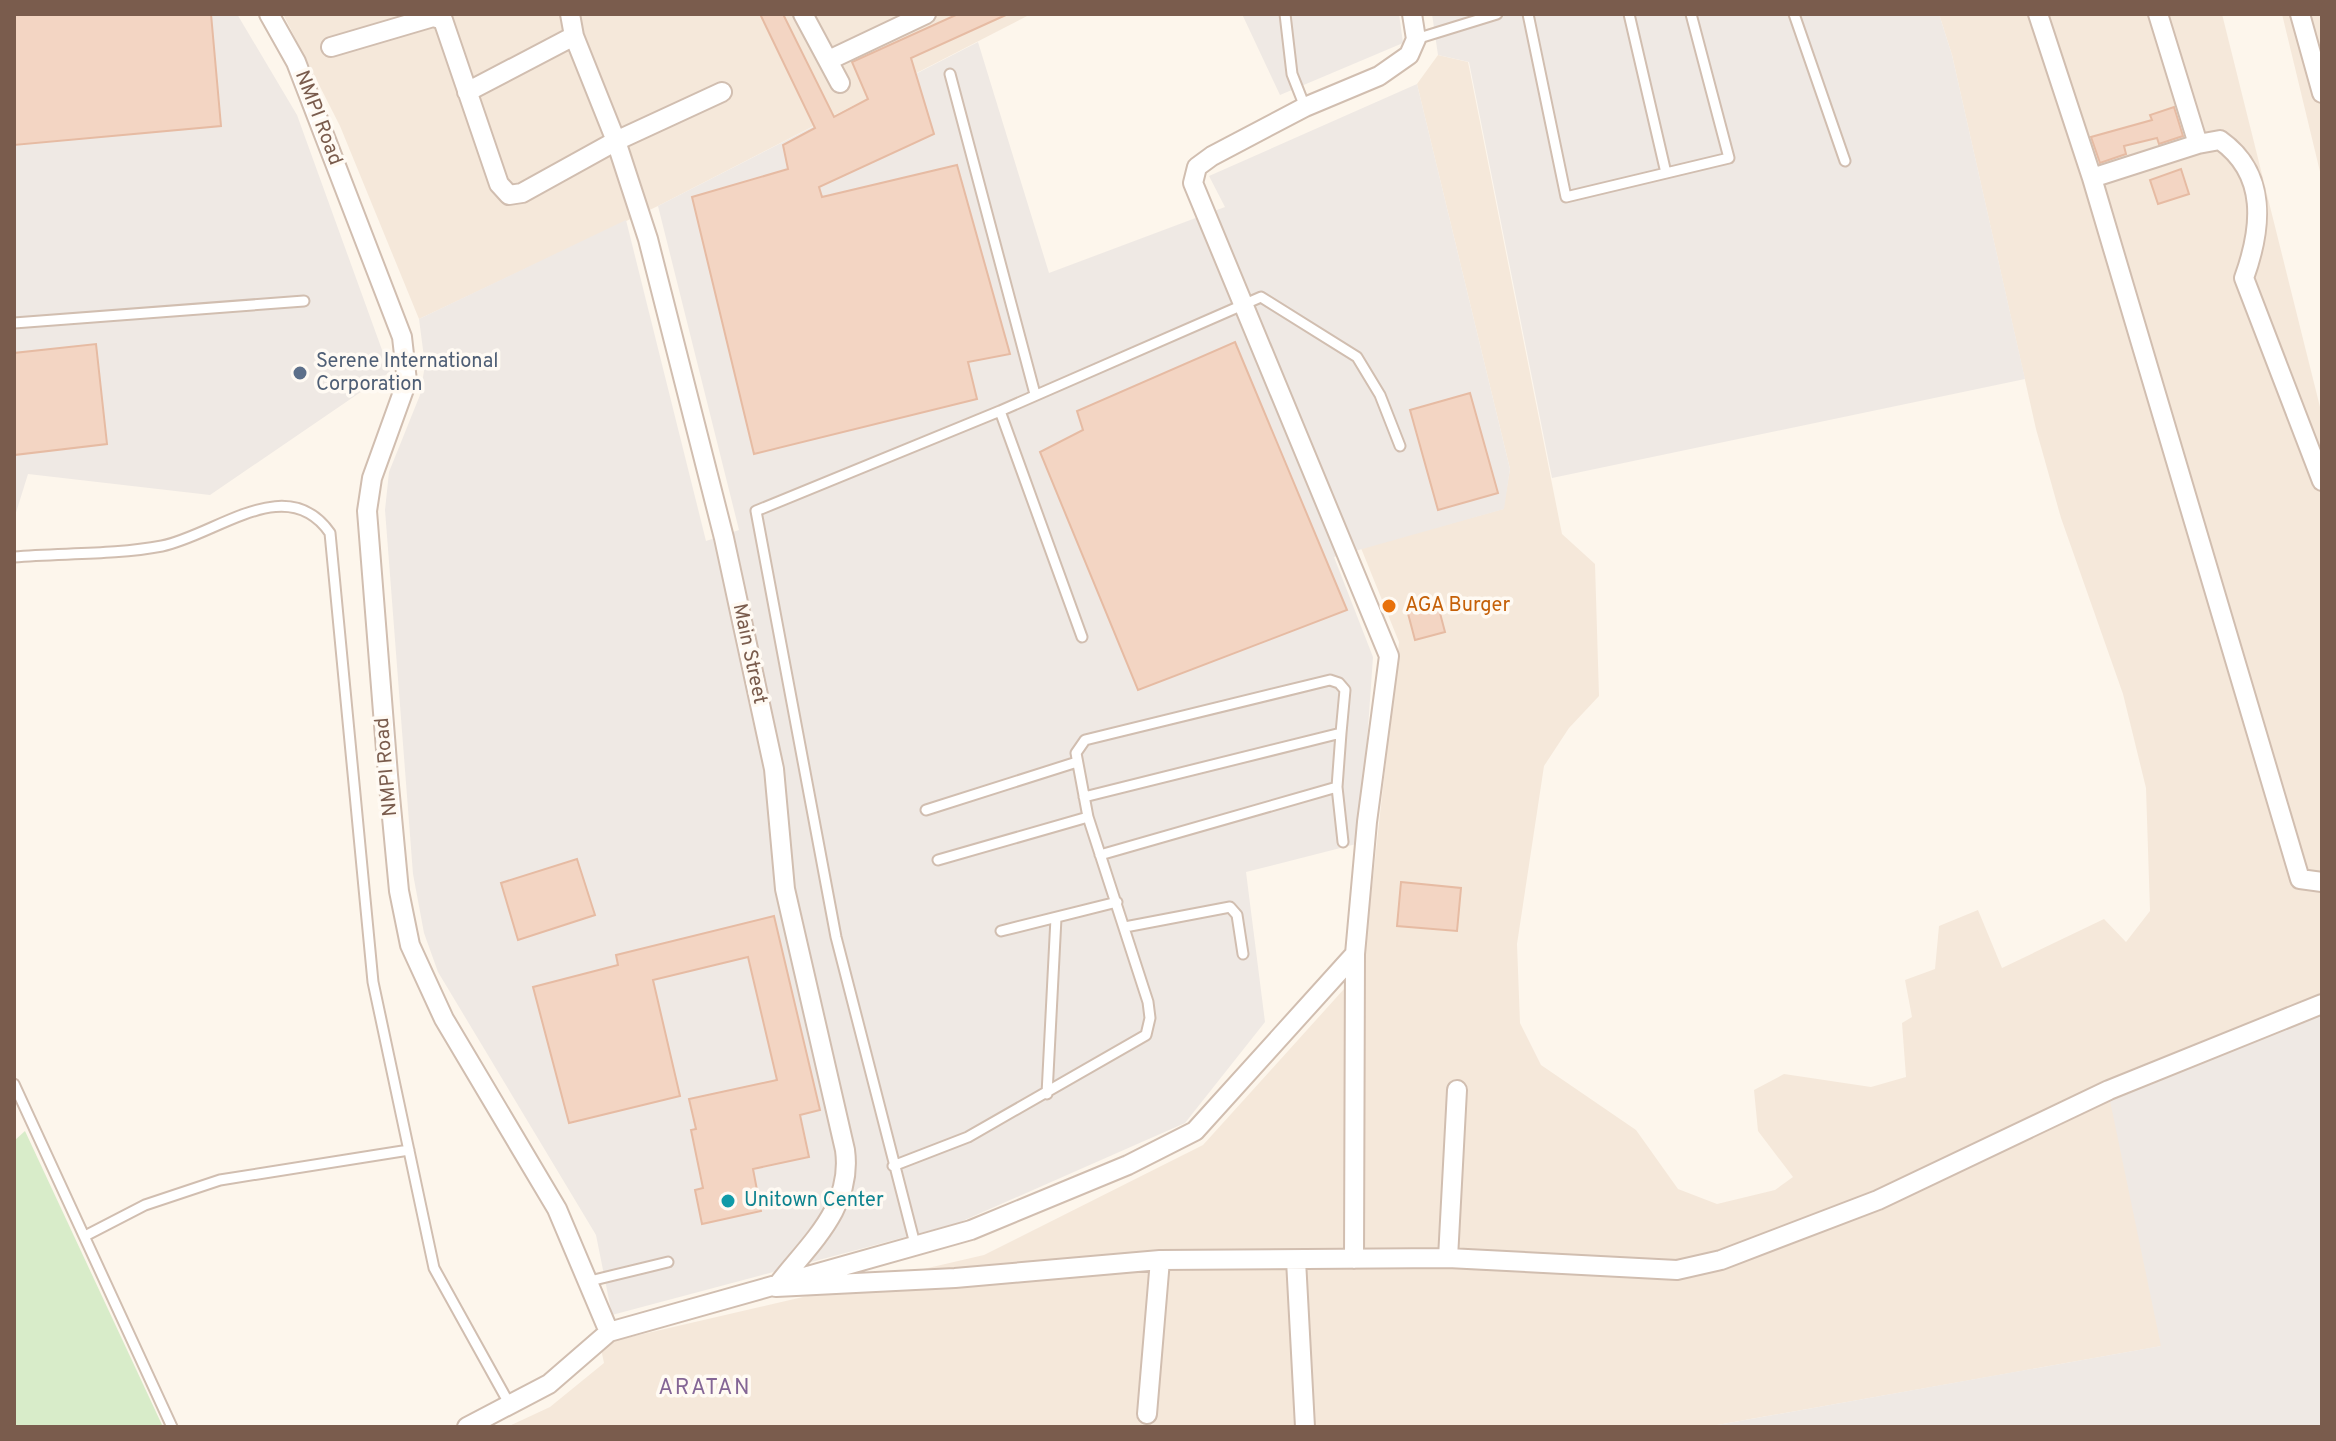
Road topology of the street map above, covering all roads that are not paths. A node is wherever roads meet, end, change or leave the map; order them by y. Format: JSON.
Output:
{"nodes":[{"id":1,"x":269,"y":14,"type":"edge"},
{"id":2,"x":570,"y":14,"type":"edge"},
{"id":3,"x":803,"y":14,"type":"edge"},
{"id":4,"x":926,"y":14,"type":"edge"},
{"id":5,"x":1285,"y":14,"type":"edge"},
{"id":6,"x":1412,"y":14,"type":"edge"},
{"id":7,"x":1459,"y":14,"type":"edge"},
{"id":8,"x":1497,"y":14,"type":"edge"},
{"id":9,"x":1528,"y":14,"type":"edge"},
{"id":10,"x":1629,"y":14,"type":"edge"},
{"id":11,"x":1691,"y":14,"type":"edge"},
{"id":12,"x":1794,"y":14,"type":"edge"},
{"id":13,"x":2038,"y":14,"type":"edge"},
{"id":14,"x":2158,"y":14,"type":"edge"},
{"id":15,"x":2300,"y":14,"type":"edge"},
{"id":16,"x":900,"y":20,"type":"edge"},
{"id":17,"x":814,"y":22,"type":"edge"},
{"id":18,"x":1460,"y":26,"type":"junction"},
{"id":19,"x":574,"y":36,"type":"junction"},
{"id":20,"x":1416,"y":39,"type":"junction"},
{"id":21,"x":331,"y":47,"type":"dead end"},
{"id":22,"x":829,"y":60,"type":"junction"},
{"id":23,"x":950,"y":74,"type":"dead end"},
{"id":24,"x":840,"y":83,"type":"dead end"},
{"id":25,"x":467,"y":92,"type":"junction"},
{"id":26,"x":722,"y":92,"type":"dead end"},
{"id":27,"x":2322,"y":93,"type":"edge"},
{"id":28,"x":1305,"y":107,"type":"junction"},
{"id":29,"x":616,"y":141,"type":"junction"},
{"id":30,"x":2198,"y":144,"type":"junction"},
{"id":31,"x":1845,"y":161,"type":"dead end"},
{"id":32,"x":1666,"y":173,"type":"junction"},
{"id":33,"x":2092,"y":178,"type":"junction"},
{"id":34,"x":304,"y":301,"type":"dead end"},
{"id":35,"x":1244,"y":306,"type":"junction"},
{"id":36,"x":14,"y":323,"type":"edge"},
{"id":37,"x":1035,"y":394,"type":"junction"},
{"id":38,"x":1000,"y":411,"type":"junction"},
{"id":39,"x":1400,"y":446,"type":"dead end"},
{"id":40,"x":2322,"y":481,"type":"edge"},
{"id":41,"x":14,"y":557,"type":"edge"},
{"id":42,"x":1082,"y":637,"type":"dead end"},
{"id":43,"x":1341,"y":733,"type":"junction"},
{"id":44,"x":1077,"y":762,"type":"junction"},
{"id":45,"x":1337,"y":787,"type":"junction"},
{"id":46,"x":1084,"y":797,"type":"junction"},
{"id":47,"x":926,"y":810,"type":"dead end"},
{"id":48,"x":1088,"y":817,"type":"junction"},
{"id":49,"x":1343,"y":842,"type":"dead end"},
{"id":50,"x":1100,"y":855,"type":"junction"},
{"id":51,"x":938,"y":860,"type":"dead end"},
{"id":52,"x":2322,"y":882,"type":"edge"},
{"id":53,"x":1117,"y":902,"type":"junction"},
{"id":54,"x":1056,"y":918,"type":"junction"},
{"id":55,"x":1125,"y":927,"type":"junction"},
{"id":56,"x":1001,"y":931,"type":"dead end"},
{"id":57,"x":1243,"y":954,"type":"dead end"},
{"id":58,"x":1355,"y":954,"type":"junction"},
{"id":59,"x":2322,"y":1004,"type":"edge"},
{"id":60,"x":14,"y":1084,"type":"edge"},
{"id":61,"x":1457,"y":1090,"type":"dead end"},
{"id":62,"x":1047,"y":1094,"type":"junction"},
{"id":63,"x":409,"y":1150,"type":"junction"},
{"id":64,"x":893,"y":1166,"type":"junction"},
{"id":65,"x":85,"y":1236,"type":"junction"},
{"id":66,"x":915,"y":1244,"type":"junction"},
{"id":67,"x":1448,"y":1258,"type":"junction"},
{"id":68,"x":1354,"y":1259,"type":"junction"},
{"id":69,"x":1160,"y":1260,"type":"junction"},
{"id":70,"x":1296,"y":1260,"type":"junction"},
{"id":71,"x":668,"y":1262,"type":"dead end"},
{"id":72,"x":590,"y":1281,"type":"junction"},
{"id":73,"x":776,"y":1287,"type":"junction"},
{"id":74,"x":609,"y":1332,"type":"junction"},
{"id":75,"x":510,"y":1405,"type":"junction"},
{"id":76,"x":1147,"y":1414,"type":"dead end"},
{"id":77,"x":172,"y":1427,"type":"edge"},
{"id":78,"x":467,"y":1427,"type":"edge"},
{"id":79,"x":1305,"y":1427,"type":"edge"}],
"edges":[{"from":1,"to":72,"type":"street","name":"NMPI Road"},
{"from":2,"to":19,"type":"street","name":"Main Street"},
{"from":3,"to":17,"type":"street"},
{"from":4,"to":16,"type":"street"},
{"from":5,"to":28,"type":"lane"},
{"from":6,"to":20,"type":"street"},
{"from":7,"to":18,"type":"lane"},
{"from":8,"to":18,"type":"lane"},
{"from":9,"to":32,"type":"lane"},
{"from":10,"to":32,"type":"lane"},
{"from":11,"to":32,"type":"lane"},
{"from":12,"to":31,"type":"lane"},
{"from":13,"to":33,"type":"street"},
{"from":14,"to":30,"type":"street"},
{"from":15,"to":27,"type":"street"},
{"from":16,"to":22,"type":"street"},
{"from":17,"to":22,"type":"street"},
{"from":18,"to":20,"type":"lane"},
{"from":19,"to":25,"type":"street"},
{"from":19,"to":29,"type":"street","name":"Main Street"},
{"from":20,"to":28,"type":"street"},
{"from":21,"to":25,"type":"street"},
{"from":22,"to":24,"type":"street"},
{"from":23,"to":37,"type":"lane"},
{"from":25,"to":29,"type":"street"},
{"from":26,"to":29,"type":"street"},
{"from":28,"to":35,"type":"street"},
{"from":29,"to":73,"type":"street","name":"Main Street"},
{"from":30,"to":33,"type":"street"},
{"from":30,"to":40,"type":"street"},
{"from":33,"to":52,"type":"street"},
{"from":34,"to":36,"type":"lane"},
{"from":35,"to":37,"type":"lane"},
{"from":35,"to":39,"type":"lane"},
{"from":35,"to":58,"type":"street"},
{"from":37,"to":38,"type":"lane"},
{"from":38,"to":42,"type":"lane"},
{"from":38,"to":64,"type":"lane"},
{"from":41,"to":63,"type":"lane"},
{"from":43,"to":44,"type":"lane"},
{"from":43,"to":45,"type":"lane"},
{"from":43,"to":46,"type":"lane"},
{"from":44,"to":46,"type":"lane"},
{"from":44,"to":47,"type":"lane"},
{"from":45,"to":49,"type":"lane"},
{"from":45,"to":50,"type":"lane"},
{"from":46,"to":48,"type":"lane"},
{"from":48,"to":50,"type":"lane"},
{"from":48,"to":51,"type":"lane"},
{"from":50,"to":53,"type":"lane"},
{"from":53,"to":54,"type":"lane"},
{"from":53,"to":55,"type":"lane"},
{"from":54,"to":56,"type":"lane"},
{"from":54,"to":62,"type":"lane"},
{"from":55,"to":57,"type":"lane"},
{"from":55,"to":62,"type":"lane"},
{"from":58,"to":66,"type":"street"},
{"from":58,"to":68,"type":"street"},
{"from":59,"to":67,"type":"street"},
{"from":60,"to":65,"type":"lane"},
{"from":61,"to":67,"type":"street"},
{"from":62,"to":64,"type":"lane"},
{"from":63,"to":65,"type":"lane"},
{"from":63,"to":75,"type":"lane"},
{"from":64,"to":66,"type":"lane"},
{"from":65,"to":77,"type":"lane"},
{"from":66,"to":73,"type":"street"},
{"from":67,"to":68,"type":"street"},
{"from":68,"to":70,"type":"street"},
{"from":69,"to":70,"type":"street"},
{"from":69,"to":73,"type":"street"},
{"from":69,"to":76,"type":"street"},
{"from":70,"to":79,"type":"street"},
{"from":71,"to":72,"type":"lane"},
{"from":72,"to":74,"type":"street","name":"NMPI Road"},
{"from":73,"to":74,"type":"street"},
{"from":74,"to":75,"type":"street"},
{"from":75,"to":78,"type":"street"}]}
